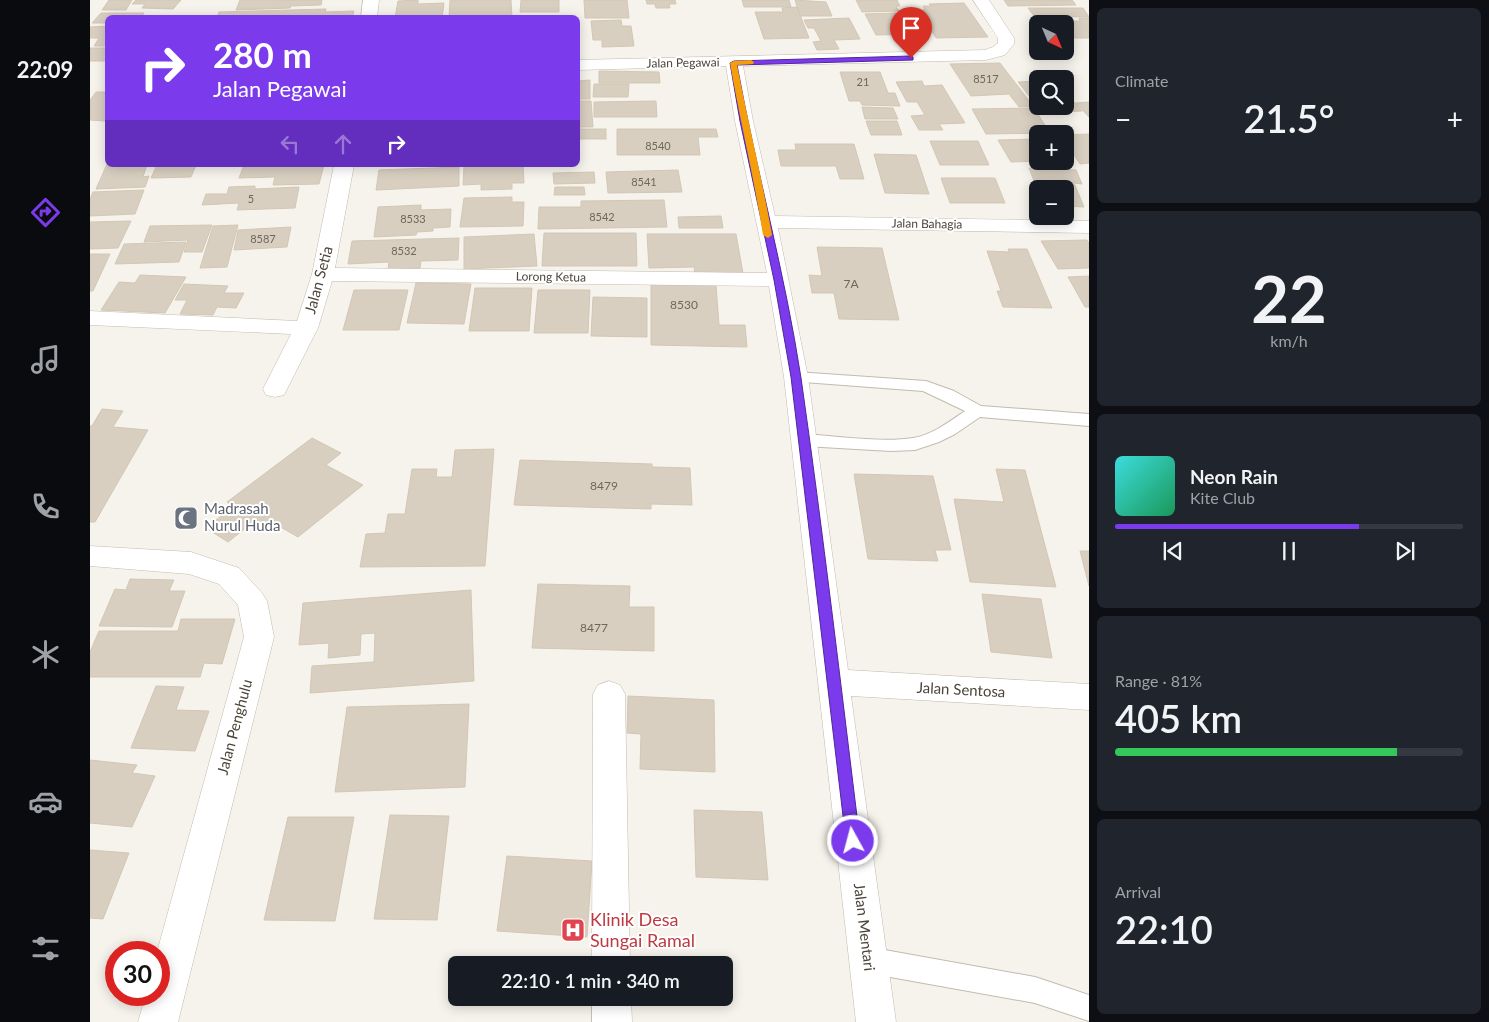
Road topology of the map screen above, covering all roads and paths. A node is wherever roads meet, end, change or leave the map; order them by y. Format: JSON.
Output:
{"nodes":[{"id":1,"x":371,"y":0,"type":"edge"},
{"id":2,"x":981,"y":0,"type":"edge"},
{"id":3,"x":369,"y":15,"type":"edge"},
{"id":4,"x":734,"y":63,"type":"junction"},
{"id":5,"x":580,"y":65,"type":"edge"},
{"id":6,"x":344,"y":167,"type":"edge"},
{"id":7,"x":765,"y":222,"type":"junction"},
{"id":8,"x":1089,"y":227,"type":"edge"},
{"id":9,"x":322,"y":274,"type":"junction"},
{"id":10,"x":778,"y":280,"type":"junction"},
{"id":11,"x":90,"y":318,"type":"edge"},
{"id":12,"x":306,"y":328,"type":"junction"},
{"id":13,"x":796,"y":377,"type":"junction"},
{"id":14,"x":275,"y":389,"type":"dead end"},
{"id":15,"x":976,"y":411,"type":"junction"},
{"id":16,"x":1089,"y":420,"type":"edge"},
{"id":17,"x":804,"y":440,"type":"junction"},
{"id":18,"x":90,"y":556,"type":"edge"},
{"id":19,"x":834,"y":682,"type":"junction"},
{"id":20,"x":609,"y":694,"type":"dead end"},
{"id":21,"x":1089,"y":697,"type":"edge"},
{"id":22,"x":611,"y":956,"type":"edge"},
{"id":23,"x":868,"y":960,"type":"junction"},
{"id":24,"x":612,"y":1006,"type":"edge"},
{"id":25,"x":1089,"y":1008,"type":"edge"},
{"id":26,"x":158,"y":1022,"type":"edge"},
{"id":27,"x":612,"y":1022,"type":"edge"},
{"id":28,"x":876,"y":1022,"type":"edge"}],
"edges":[{"from":1,"to":3,"type":"street"},
{"from":2,"to":4,"type":"street","name":"Jalan Pegawai"},
{"from":4,"to":5,"type":"street","name":"Jalan Pegawai"},
{"from":4,"to":7,"type":"street","name":"Jalan Mentari"},
{"from":6,"to":9,"type":"street","name":"Jalan Setia"},
{"from":7,"to":8,"type":"street","name":"Jalan Bahagia"},
{"from":7,"to":10,"type":"street","name":"Jalan Mentari"},
{"from":9,"to":10,"type":"street","name":"Lorong Ketua"},
{"from":9,"to":12,"type":"street","name":"Jalan Setia"},
{"from":10,"to":13,"type":"street","name":"Jalan Mentari"},
{"from":11,"to":12,"type":"street"},
{"from":12,"to":14,"type":"street","name":"Jalan Setia"},
{"from":13,"to":15,"type":"lane"},
{"from":13,"to":17,"type":"street","name":"Jalan Mentari"},
{"from":15,"to":16,"type":"lane"},
{"from":15,"to":17,"type":"lane"},
{"from":17,"to":19,"type":"street","name":"Jalan Mentari"},
{"from":18,"to":26,"type":"street","name":"Jalan Penghulu"},
{"from":19,"to":21,"type":"street","name":"Jalan Sentosa"},
{"from":19,"to":23,"type":"street","name":"Jalan Mentari"},
{"from":20,"to":22,"type":"street"},
{"from":23,"to":25,"type":"lane"},
{"from":23,"to":28,"type":"street","name":"Jalan Mentari"},
{"from":24,"to":27,"type":"street"}]}
